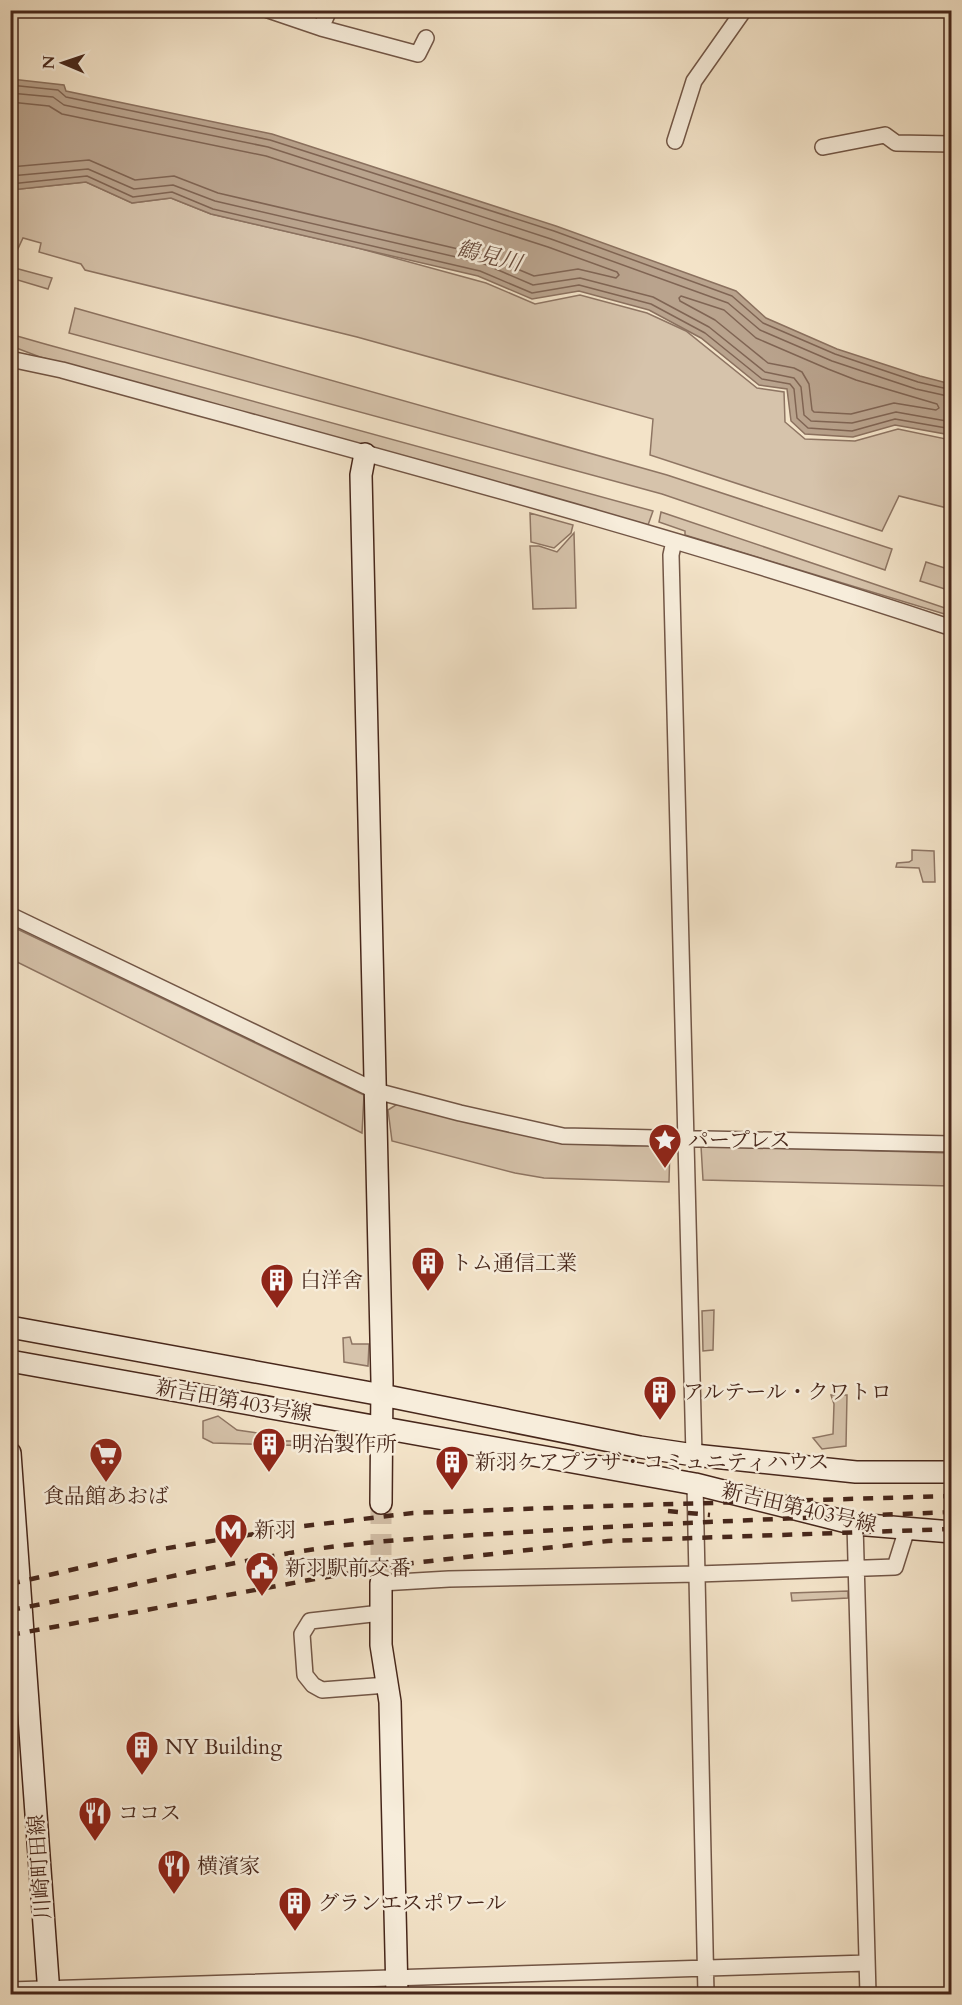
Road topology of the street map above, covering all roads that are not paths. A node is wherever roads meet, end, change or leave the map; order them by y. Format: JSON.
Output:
{"nodes":[{"id":1,"x":268,"y":10,"type":"edge"},
{"id":2,"x":329,"y":10,"type":"edge"},
{"id":3,"x":744,"y":10,"type":"edge"},
{"id":4,"x":321,"y":28,"type":"junction"},
{"id":5,"x":426,"y":38,"type":"dead end"},
{"id":6,"x":675,"y":141,"type":"dead end"},
{"id":7,"x":951,"y":144,"type":"edge"},
{"id":8,"x":823,"y":147,"type":"dead end"},
{"id":9,"x":10,"y":359,"type":"edge"},
{"id":10,"x":365,"y":454,"type":"junction"},
{"id":11,"x":675,"y":541,"type":"junction"},
{"id":12,"x":951,"y":628,"type":"edge"},
{"id":13,"x":10,"y":915,"type":"edge"},
{"id":14,"x":376,"y":1091,"type":"junction"},
{"id":15,"x":686,"y":1138,"type":"junction"},
{"id":16,"x":951,"y":1144,"type":"edge"},
{"id":17,"x":10,"y":1327,"type":"edge"},
{"id":18,"x":10,"y":1361,"type":"edge"},
{"id":19,"x":382,"y":1395,"type":"junction"},
{"id":20,"x":382,"y":1428,"type":"junction"},
{"id":21,"x":10,"y":1453,"type":"edge"},
{"id":22,"x":694,"y":1455,"type":"junction"},
{"id":23,"x":951,"y":1472,"type":"edge"},
{"id":24,"x":695,"y":1484,"type":"junction"},
{"id":25,"x":381,"y":1503,"type":"tunnel mouth"},
{"id":26,"x":855,"y":1524,"type":"junction"},
{"id":27,"x":907,"y":1529,"type":"junction"},
{"id":28,"x":951,"y":1532,"type":"edge"},
{"id":29,"x":856,"y":1568,"type":"junction"},
{"id":30,"x":697,"y":1574,"type":"junction"},
{"id":31,"x":381,"y":1583,"type":"joint"},
{"id":32,"x":16,"y":1594,"type":"edge"},
{"id":33,"x":381,"y":1612,"type":"junction"},
{"id":34,"x":387,"y":1685,"type":"junction"},
{"id":35,"x":867,"y":1963,"type":"junction"},
{"id":36,"x":705,"y":1967,"type":"junction"},
{"id":37,"x":397,"y":1986,"type":"edge"},
{"id":38,"x":10,"y":1990,"type":"edge"},
{"id":39,"x":49,"y":1992,"type":"edge"},
{"id":40,"x":706,"y":1995,"type":"edge"},
{"id":41,"x":868,"y":1995,"type":"edge"}],
"edges":[{"from":1,"to":4,"type":"street"},
{"from":2,"to":4,"type":"street"},
{"from":3,"to":6,"type":"street"},
{"from":4,"to":5,"type":"street"},
{"from":7,"to":8,"type":"street"},
{"from":9,"to":10,"type":"street"},
{"from":10,"to":11,"type":"street"},
{"from":10,"to":14,"type":"street"},
{"from":11,"to":12,"type":"street"},
{"from":11,"to":15,"type":"street"},
{"from":13,"to":14,"type":"street"},
{"from":14,"to":15,"type":"street"},
{"from":14,"to":19,"type":"street"},
{"from":15,"to":16,"type":"street"},
{"from":15,"to":22,"type":"street"},
{"from":17,"to":19,"type":"street","name":"新吉田第403号線"},
{"from":18,"to":20,"type":"street","name":"新吉田第403号線"},
{"from":19,"to":20,"type":"street"},
{"from":19,"to":22,"type":"street","name":"新吉田第403号線"},
{"from":20,"to":24,"type":"street","name":"新吉田第403号線"},
{"from":20,"to":25,"type":"street"},
{"from":21,"to":32,"type":"street","name":"川崎町田線"},
{"from":22,"to":23,"type":"street","name":"新吉田第403号線"},
{"from":24,"to":26,"type":"street","name":"新吉田第403号線"},
{"from":24,"to":30,"type":"street"},
{"from":26,"to":27,"type":"street","name":"新吉田第403号線"},
{"from":26,"to":29,"type":"street"},
{"from":27,"to":28,"type":"street","name":"新吉田第403号線"},
{"from":27,"to":29,"type":"street"},
{"from":29,"to":30,"type":"street"},
{"from":29,"to":35,"type":"street"},
{"from":30,"to":31,"type":"street"},
{"from":30,"to":36,"type":"street"},
{"from":31,"to":33,"type":"street"},
{"from":32,"to":39,"type":"street","name":"川崎町田線"},
{"from":33,"to":34,"type":"street"},
{"from":33,"to":34,"type":"street"},
{"from":34,"to":37,"type":"street"},
{"from":35,"to":36,"type":"street"},
{"from":35,"to":41,"type":"street"},
{"from":36,"to":37,"type":"street"},
{"from":36,"to":40,"type":"street"},
{"from":37,"to":39,"type":"street"},
{"from":38,"to":39,"type":"street"}]}
